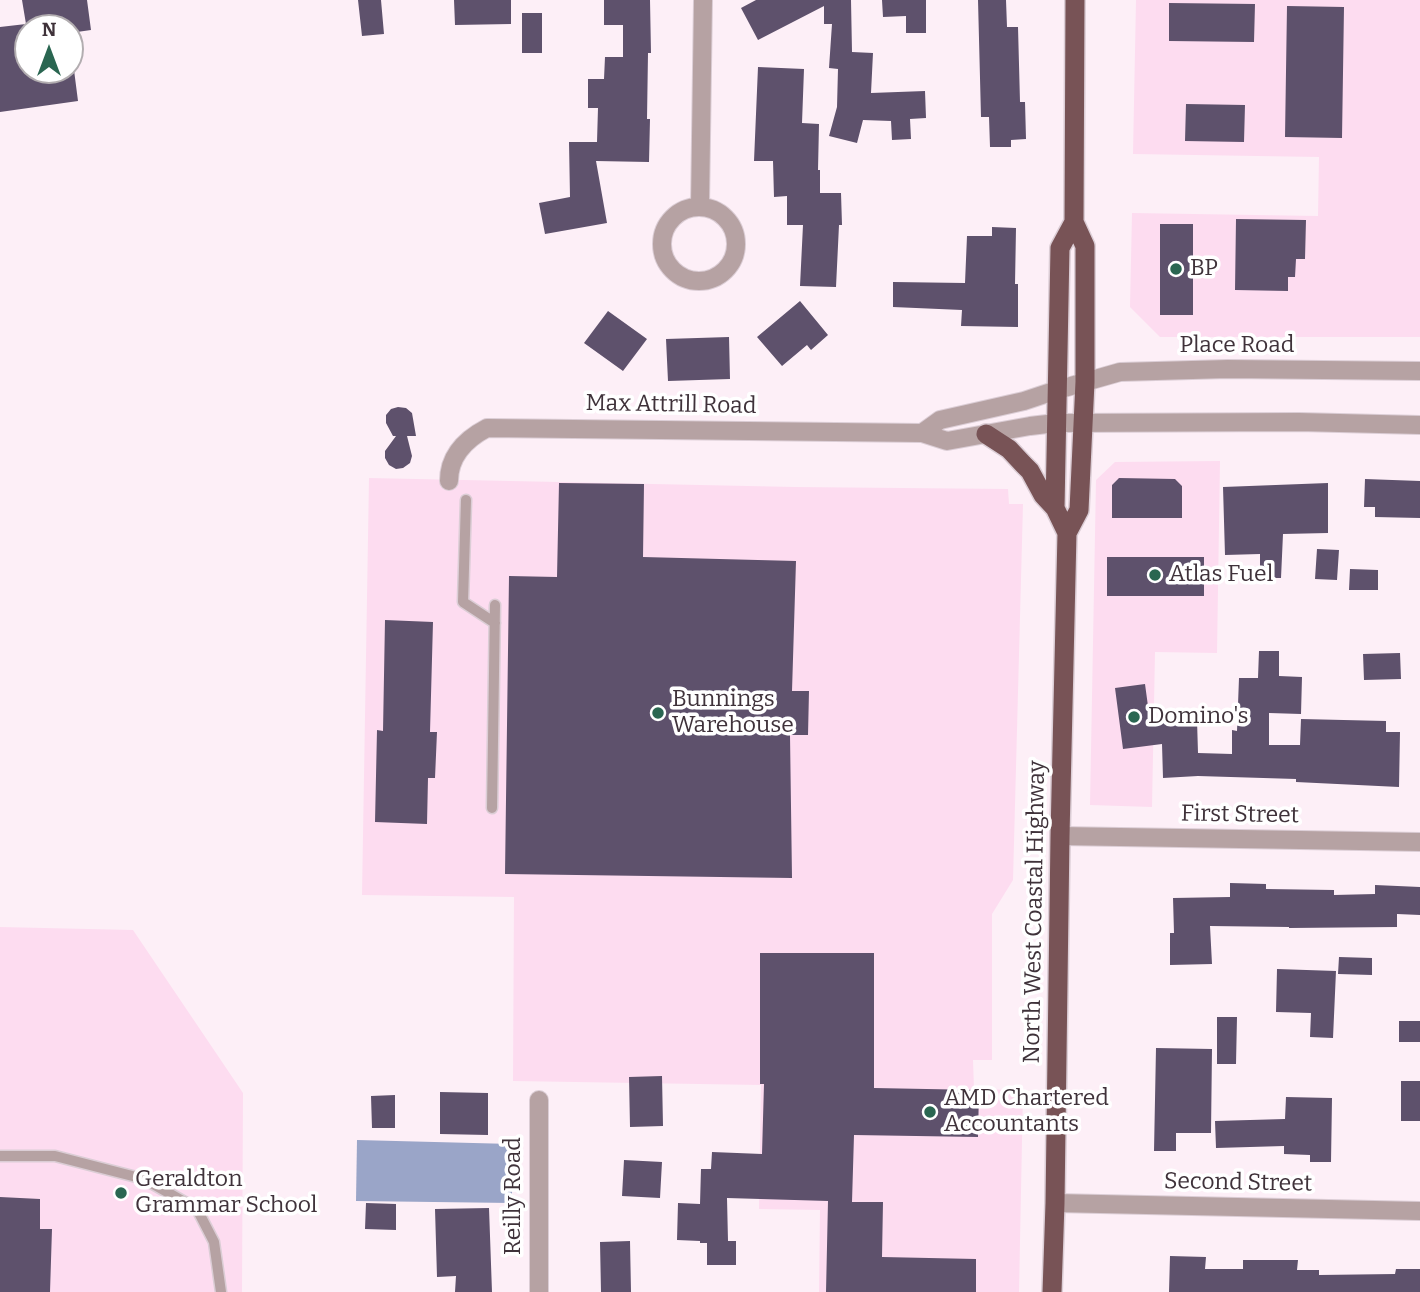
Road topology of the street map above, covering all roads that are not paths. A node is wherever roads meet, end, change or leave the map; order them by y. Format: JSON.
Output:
{"nodes":[{"id":1,"x":703,"y":0,"type":"edge"},
{"id":2,"x":1075,"y":0,"type":"edge"},
{"id":3,"x":700,"y":206,"type":"junction"},
{"id":4,"x":1074,"y":222,"type":"junction"},
{"id":5,"x":1420,"y":370,"type":"edge"},
{"id":6,"x":1085,"y":382,"type":"junction"},
{"id":7,"x":1057,"y":390,"type":"junction"},
{"id":8,"x":1056,"y":423,"type":"junction"},
{"id":9,"x":1083,"y":423,"type":"junction"},
{"id":10,"x":1420,"y":425,"type":"edge"},
{"id":11,"x":922,"y":433,"type":"junction"},
{"id":12,"x":986,"y":434,"type":"junction"},
{"id":13,"x":449,"y":483,"type":"dead end"},
{"id":14,"x":466,"y":500,"type":"dead end"},
{"id":15,"x":1055,"y":508,"type":"junction"},
{"id":16,"x":1067,"y":533,"type":"junction"},
{"id":17,"x":495,"y":605,"type":"dead end"},
{"id":18,"x":495,"y":623,"type":"junction"},
{"id":19,"x":492,"y":807,"type":"dead end"},
{"id":20,"x":1060,"y":836,"type":"junction"},
{"id":21,"x":1420,"y":842,"type":"edge"},
{"id":22,"x":539,"y":1100,"type":"dead end"},
{"id":23,"x":0,"y":1156,"type":"edge"},
{"id":24,"x":1055,"y":1203,"type":"junction"},
{"id":25,"x":1420,"y":1211,"type":"edge"},
{"id":26,"x":221,"y":1292,"type":"edge"},
{"id":27,"x":539,"y":1292,"type":"edge"},
{"id":28,"x":1052,"y":1292,"type":"edge"}],
"edges":[{"from":1,"to":3,"type":"street"},
{"from":2,"to":4,"type":"highway","name":"North West Coastal Highway"},
{"from":3,"to":3,"type":"street"},
{"from":4,"to":6,"type":"highway","name":"North West Coastal Highway"},
{"from":4,"to":7,"type":"highway","name":"North West Coastal Highway"},
{"from":5,"to":6,"type":"street","name":"Place Road"},
{"from":6,"to":7,"type":"street","name":"Place Road"},
{"from":6,"to":9,"type":"highway","name":"North West Coastal Highway"},
{"from":7,"to":8,"type":"highway","name":"North West Coastal Highway"},
{"from":7,"to":11,"type":"street","name":"Max Attrill Road"},
{"from":8,"to":9,"type":"street"},
{"from":8,"to":12,"type":"street","name":"Max Attrill Road"},
{"from":8,"to":15,"type":"highway","name":"North West Coastal Highway"},
{"from":9,"to":10,"type":"street"},
{"from":9,"to":16,"type":"highway","name":"North West Coastal Highway"},
{"from":11,"to":12,"type":"street","name":"Max Attrill Road"},
{"from":11,"to":13,"type":"street","name":"Max Attrill Road"},
{"from":12,"to":15,"type":"highway"},
{"from":14,"to":18,"type":"lane"},
{"from":15,"to":16,"type":"highway","name":"North West Coastal Highway"},
{"from":16,"to":20,"type":"highway","name":"North West Coastal Highway"},
{"from":17,"to":18,"type":"lane"},
{"from":18,"to":19,"type":"lane"},
{"from":20,"to":21,"type":"street","name":"First Street"},
{"from":20,"to":24,"type":"highway","name":"North West Coastal Highway"},
{"from":22,"to":27,"type":"street","name":"Reilly Road"},
{"from":23,"to":26,"type":"lane"},
{"from":24,"to":25,"type":"street","name":"Second Street"},
{"from":24,"to":28,"type":"highway","name":"North West Coastal Highway"}]}
